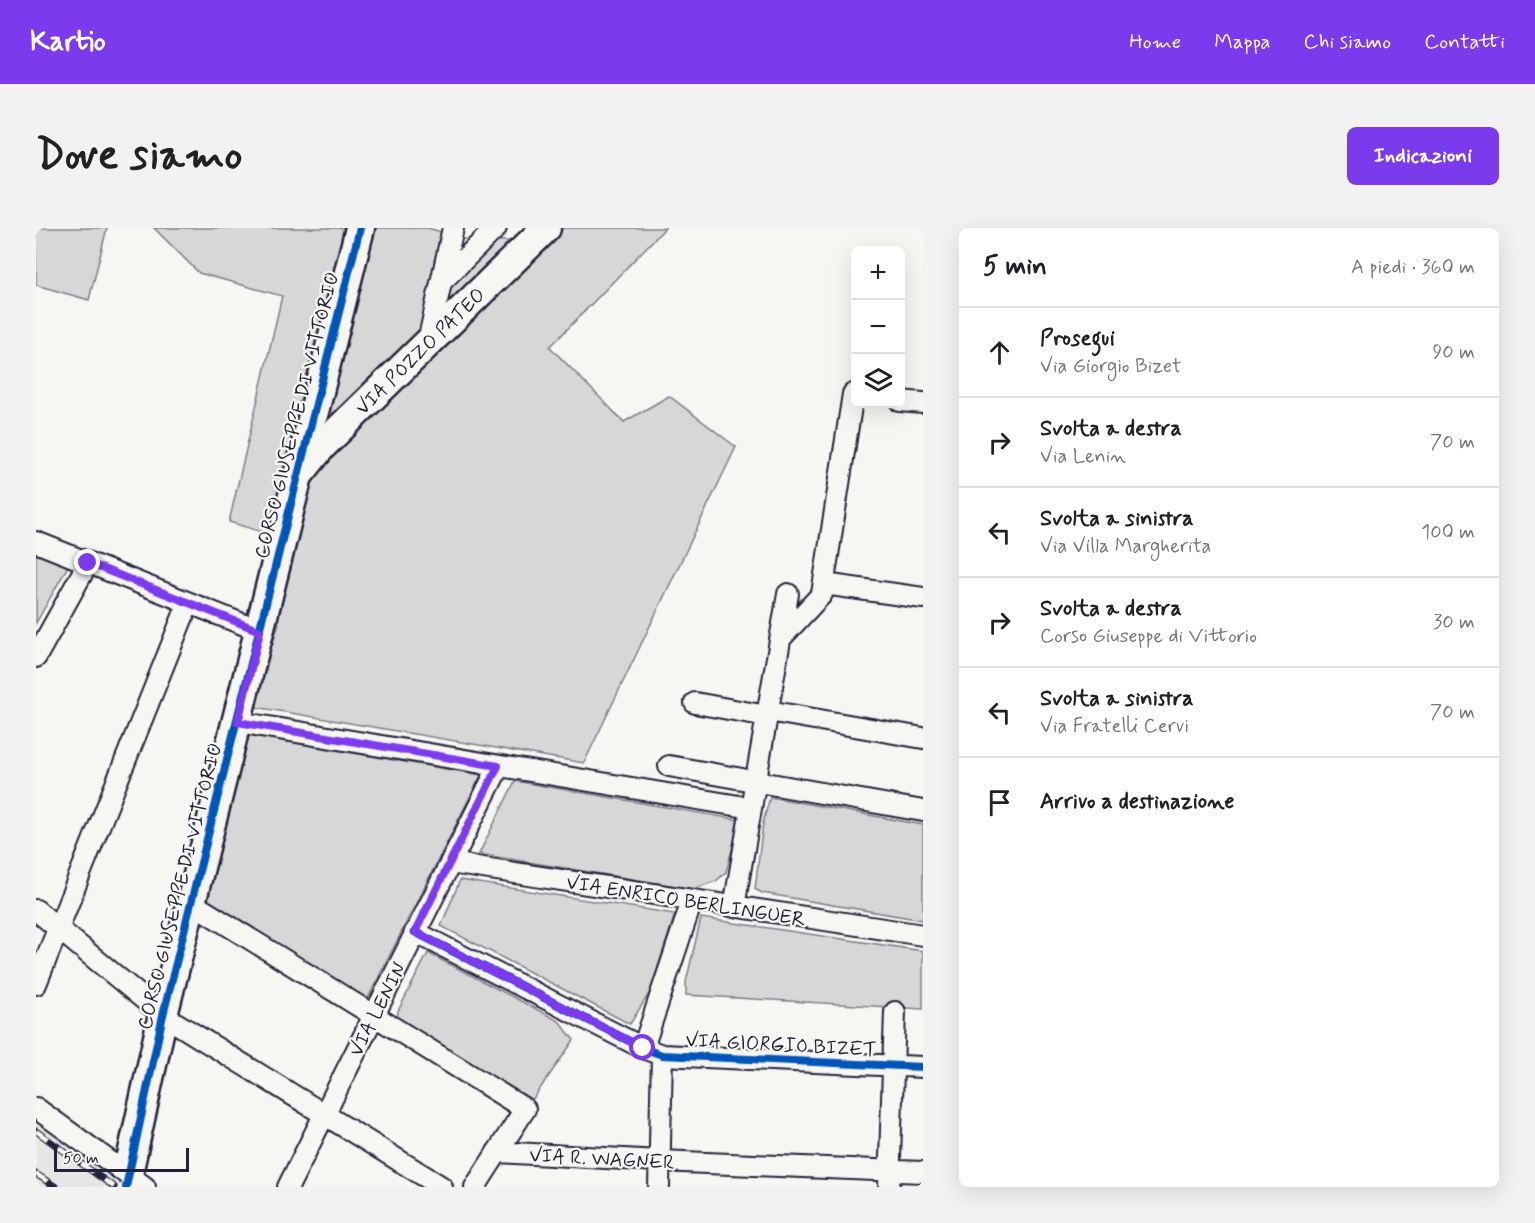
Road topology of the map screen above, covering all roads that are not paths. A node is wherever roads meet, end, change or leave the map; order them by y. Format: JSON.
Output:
{"nodes":[{"id":1,"x":360,"y":228,"type":"edge"},
{"id":2,"x":453,"y":228,"type":"edge"},
{"id":3,"x":496,"y":228,"type":"edge"},
{"id":4,"x":546,"y":228,"type":"edge"},
{"id":5,"x":442,"y":281,"type":"junction"},
{"id":6,"x":428,"y":343,"type":"junction"},
{"id":7,"x":905,"y":401,"type":"edge"},
{"id":8,"x":923,"y":404,"type":"edge"},
{"id":9,"x":851,"y":407,"type":"edge"},
{"id":10,"x":296,"y":478,"type":"junction"},
{"id":11,"x":36,"y":542,"type":"edge"},
{"id":12,"x":88,"y":563,"type":"junction"},
{"id":13,"x":824,"y":584,"type":"junction"},
{"id":14,"x":788,"y":594,"type":"dead end"},
{"id":15,"x":923,"y":598,"type":"edge"},
{"id":16,"x":188,"y":604,"type":"junction"},
{"id":17,"x":260,"y":631,"type":"junction"},
{"id":18,"x":780,"y":639,"type":"junction"},
{"id":19,"x":36,"y":657,"type":"edge"},
{"id":20,"x":695,"y":704,"type":"dead end"},
{"id":21,"x":767,"y":713,"type":"junction"},
{"id":22,"x":238,"y":722,"type":"junction"},
{"id":23,"x":923,"y":738,"type":"edge"},
{"id":24,"x":498,"y":766,"type":"junction"},
{"id":25,"x":669,"y":766,"type":"dead end"},
{"id":26,"x":756,"y":782,"type":"junction"},
{"id":27,"x":751,"y":808,"type":"junction"},
{"id":28,"x":923,"y":811,"type":"edge"},
{"id":29,"x":450,"y":863,"type":"junction"},
{"id":30,"x":692,"y":901,"type":"junction"},
{"id":31,"x":192,"y":903,"type":"junction"},
{"id":32,"x":734,"y":907,"type":"junction"},
{"id":33,"x":36,"y":910,"type":"edge"},
{"id":34,"x":58,"y":929,"type":"junction"},
{"id":35,"x":415,"y":932,"type":"junction"},
{"id":36,"x":923,"y":935,"type":"edge"},
{"id":37,"x":36,"y":984,"type":"edge"},
{"id":38,"x":895,"y":1011,"type":"dead end"},
{"id":39,"x":163,"y":1014,"type":"junction"},
{"id":40,"x":374,"y":1016,"type":"junction"},
{"id":41,"x":643,"y":1048,"type":"junction"},
{"id":42,"x":662,"y":1055,"type":"junction"},
{"id":43,"x":893,"y":1065,"type":"junction"},
{"id":44,"x":923,"y":1067,"type":"edge"},
{"id":45,"x":36,"y":1108,"type":"edge"},
{"id":46,"x":324,"y":1116,"type":"junction"},
{"id":47,"x":497,"y":1152,"type":"junction"},
{"id":48,"x":660,"y":1161,"type":"junction"},
{"id":49,"x":923,"y":1172,"type":"edge"},
{"id":50,"x":135,"y":1178,"type":"edge"},
{"id":51,"x":889,"y":1179,"type":"edge"},
{"id":52,"x":288,"y":1187,"type":"edge"},
{"id":53,"x":442,"y":1187,"type":"edge"},
{"id":54,"x":475,"y":1187,"type":"edge"},
{"id":55,"x":659,"y":1187,"type":"edge"}],
"edges":[{"from":1,"to":10,"type":"street","name":"CORSO GIUSEPPE DI VITTORIO"},
{"from":2,"to":5,"type":"street"},
{"from":3,"to":5,"type":"street","name":"VIA POZZO PATEO"},
{"from":4,"to":6,"type":"street","name":"VIA POZZO PATEO"},
{"from":5,"to":6,"type":"street"},
{"from":6,"to":10,"type":"street","name":"VIA POZZO PATEO"},
{"from":7,"to":8,"type":"street"},
{"from":9,"to":13,"type":"street"},
{"from":10,"to":17,"type":"street","name":"CORSO GIUSEPPE DI VITTORIO"},
{"from":11,"to":12,"type":"street"},
{"from":12,"to":16,"type":"street"},
{"from":12,"to":19,"type":"street"},
{"from":13,"to":15,"type":"street"},
{"from":13,"to":18,"type":"street"},
{"from":14,"to":18,"type":"street"},
{"from":16,"to":17,"type":"street"},
{"from":16,"to":34,"type":"street"},
{"from":17,"to":22,"type":"street","name":"CORSO GIUSEPPE DI VITTORIO"},
{"from":18,"to":21,"type":"street"},
{"from":20,"to":21,"type":"street"},
{"from":21,"to":23,"type":"street"},
{"from":21,"to":26,"type":"street"},
{"from":22,"to":24,"type":"street"},
{"from":22,"to":31,"type":"street","name":"CORSO GIUSEPPE DI VITTORIO"},
{"from":24,"to":27,"type":"street"},
{"from":24,"to":29,"type":"street","name":"VIA LENIN"},
{"from":25,"to":26,"type":"street"},
{"from":26,"to":27,"type":"street"},
{"from":26,"to":28,"type":"street"},
{"from":27,"to":32,"type":"street"},
{"from":29,"to":30,"type":"street","name":"VIA ENRICO BERLINGUER"},
{"from":29,"to":35,"type":"street","name":"VIA LENIN"},
{"from":30,"to":32,"type":"street","name":"VIA ENRICO BERLINGUER"},
{"from":30,"to":41,"type":"street"},
{"from":31,"to":39,"type":"street","name":"CORSO GIUSEPPE DI VITTORIO"},
{"from":31,"to":40,"type":"street"},
{"from":32,"to":36,"type":"street","name":"VIA ENRICO BERLINGUER"},
{"from":33,"to":34,"type":"street"},
{"from":34,"to":37,"type":"street"},
{"from":34,"to":39,"type":"street"},
{"from":35,"to":40,"type":"street","name":"VIA LENIN"},
{"from":35,"to":41,"type":"street","name":"VIA GIORGIO BIZET"},
{"from":38,"to":43,"type":"street"},
{"from":39,"to":46,"type":"street"},
{"from":39,"to":50,"type":"street","name":"CORSO GIUSEPPE DI VITTORIO"},
{"from":40,"to":46,"type":"street","name":"VIA LENIN"},
{"from":40,"to":47,"type":"street"},
{"from":41,"to":42,"type":"street","name":"VIA GIORGIO BIZET"},
{"from":42,"to":43,"type":"street","name":"VIA GIORGIO BIZET"},
{"from":42,"to":48,"type":"street"},
{"from":43,"to":44,"type":"street","name":"VIA GIORGIO BIZET"},
{"from":43,"to":51,"type":"street"},
{"from":45,"to":50,"type":"street"},
{"from":46,"to":52,"type":"street","name":"VIA LENIN"},
{"from":46,"to":53,"type":"street"},
{"from":47,"to":48,"type":"street","name":"VIA R. WAGNER"},
{"from":47,"to":54,"type":"street"},
{"from":48,"to":51,"type":"street","name":"VIA R. WAGNER"},
{"from":48,"to":55,"type":"street"},
{"from":49,"to":51,"type":"street","name":"VIA R. WAGNER"}]}
